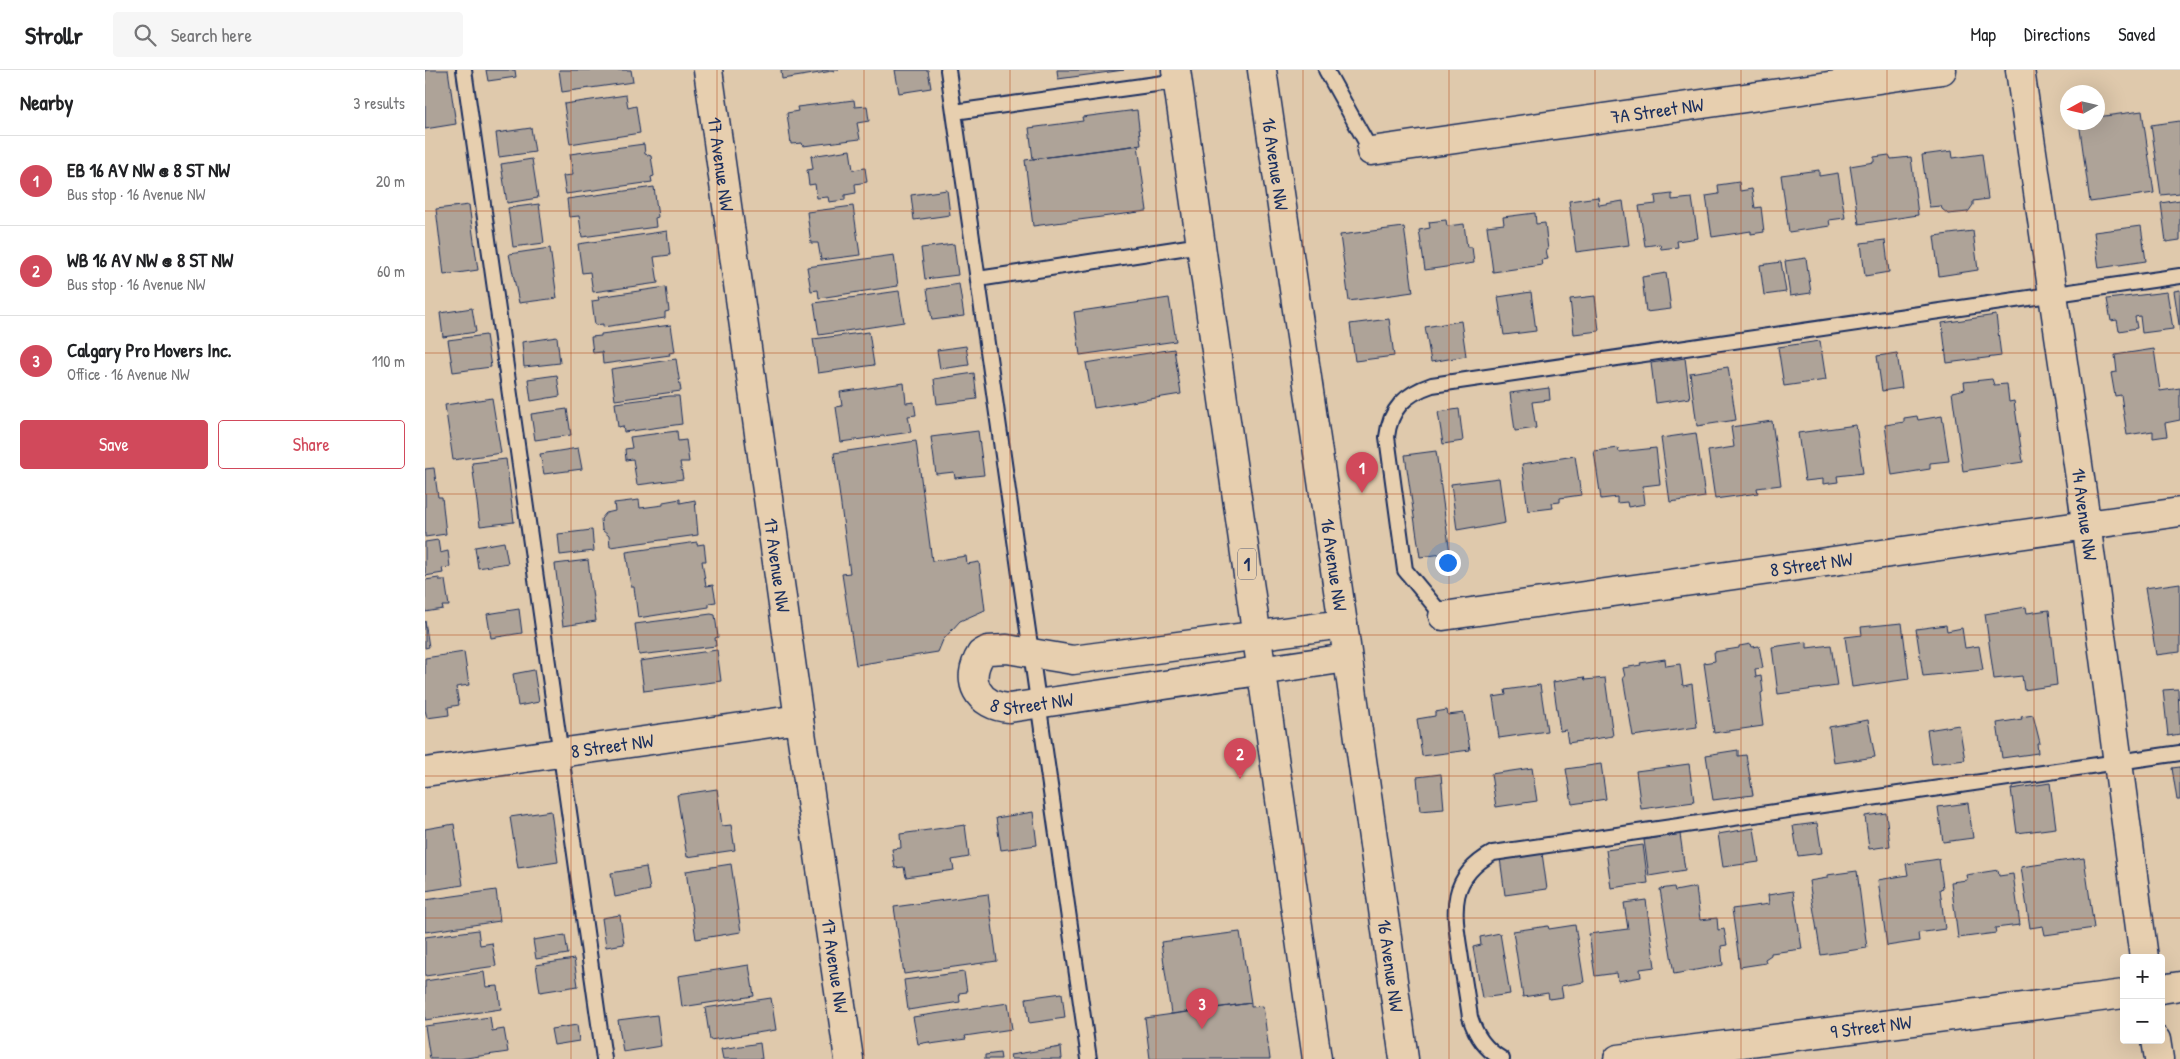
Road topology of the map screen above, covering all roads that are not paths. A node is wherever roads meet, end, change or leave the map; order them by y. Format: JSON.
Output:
{"nodes":[{"id":1,"x":464,"y":70,"type":"edge"},
{"id":2,"x":708,"y":70,"type":"edge"},
{"id":3,"x":948,"y":70,"type":"edge"},
{"id":4,"x":1262,"y":70,"type":"edge"},
{"id":5,"x":1327,"y":70,"type":"edge"},
{"id":6,"x":1942,"y":70,"type":"edge"},
{"id":7,"x":2020,"y":70,"type":"edge"},
{"id":8,"x":1177,"y":76,"type":"edge"},
{"id":9,"x":954,"y":112,"type":"junction"},
{"id":10,"x":1371,"y":151,"type":"joint"},
{"id":11,"x":1201,"y":245,"type":"junction"},
{"id":12,"x":2180,"y":276,"type":"edge"},
{"id":13,"x":978,"y":279,"type":"junction"},
{"id":14,"x":2053,"y":294,"type":"junction"},
{"id":15,"x":2180,"y":512,"type":"edge"},
{"id":16,"x":2086,"y":526,"type":"junction"},
{"id":17,"x":1443,"y":616,"type":"joint"},
{"id":18,"x":1343,"y":624,"type":"junction"},
{"id":19,"x":1257,"y":636,"type":"junction"},
{"id":20,"x":1033,"y":654,"type":"junction"},
{"id":21,"x":1347,"y":658,"type":"junction"},
{"id":22,"x":1262,"y":670,"type":"junction"},
{"id":23,"x":1038,"y":703,"type":"junction"},
{"id":24,"x":799,"y":719,"type":"junction"},
{"id":25,"x":561,"y":753,"type":"junction"},
{"id":26,"x":2180,"y":753,"type":"edge"},
{"id":27,"x":2116,"y":762,"type":"junction"},
{"id":28,"x":425,"y":772,"type":"edge"},
{"id":29,"x":2143,"y":954,"type":"edge"},
{"id":30,"x":2180,"y":986,"type":"edge"},
{"id":31,"x":2165,"y":988,"type":"edge"},
{"id":32,"x":2120,"y":995,"type":"edge"},
{"id":33,"x":2157,"y":1044,"type":"edge"},
{"id":34,"x":604,"y":1059,"type":"edge"},
{"id":35,"x":849,"y":1059,"type":"edge"},
{"id":36,"x":1089,"y":1059,"type":"edge"},
{"id":37,"x":1317,"y":1059,"type":"edge"},
{"id":38,"x":1403,"y":1059,"type":"edge"},
{"id":39,"x":1502,"y":1059,"type":"edge"},
{"id":40,"x":1618,"y":1059,"type":"edge"},
{"id":41,"x":2159,"y":1059,"type":"edge"}],
"edges":[{"from":1,"to":25,"type":"lane"},
{"from":2,"to":24,"type":"main road","name":"17 Avenue NW"},
{"from":3,"to":9,"type":"lane"},
{"from":4,"to":18,"type":"main road","name":"16 Avenue NW"},
{"from":5,"to":10,"type":"lane"},
{"from":6,"to":10,"type":"main road","name":"7A Street NW"},
{"from":7,"to":14,"type":"main road","name":"14 Avenue NW"},
{"from":8,"to":9,"type":"lane"},
{"from":8,"to":11,"type":"main road","number":"1"},
{"from":9,"to":13,"type":"lane"},
{"from":11,"to":13,"type":"lane"},
{"from":11,"to":19,"type":"main road","number":"1"},
{"from":12,"to":14,"type":"lane"},
{"from":13,"to":20,"type":"lane"},
{"from":14,"to":16,"type":"main road","name":"14 Avenue NW"},
{"from":14,"to":17,"type":"lane"},
{"from":15,"to":16,"type":"main road","name":"8 Street NW"},
{"from":16,"to":17,"type":"main road","name":"8 Street NW"},
{"from":16,"to":27,"type":"main road","name":"14 Avenue NW"},
{"from":18,"to":19,"type":"main road","name":"8 Street NW"},
{"from":18,"to":21,"type":"main road","name":"16 Avenue NW"},
{"from":19,"to":20,"type":"main road","name":"8 Street NW"},
{"from":19,"to":22,"type":"main road","number":"1"},
{"from":20,"to":23,"type":"lane"},
{"from":20,"to":23,"type":"main road","name":"8 Street NW"},
{"from":21,"to":22,"type":"main road","name":"8 Street NW"},
{"from":21,"to":38,"type":"main road","name":"16 Avenue NW"},
{"from":22,"to":23,"type":"main road","name":"8 Street NW"},
{"from":22,"to":37,"type":"main road","number":"1"},
{"from":23,"to":36,"type":"lane"},
{"from":24,"to":25,"type":"main road","name":"8 Street NW"},
{"from":24,"to":35,"type":"main road","name":"17 Avenue NW"},
{"from":25,"to":28,"type":"main road","name":"8 Street NW"},
{"from":25,"to":34,"type":"lane"},
{"from":26,"to":27,"type":"lane"},
{"from":27,"to":29,"type":"main road","name":"14 Avenue NW"},
{"from":27,"to":39,"type":"lane"},
{"from":30,"to":31,"type":"main road"},
{"from":32,"to":40,"type":"main road","name":"9 Street NW"},
{"from":33,"to":41,"type":"main road"}]}
